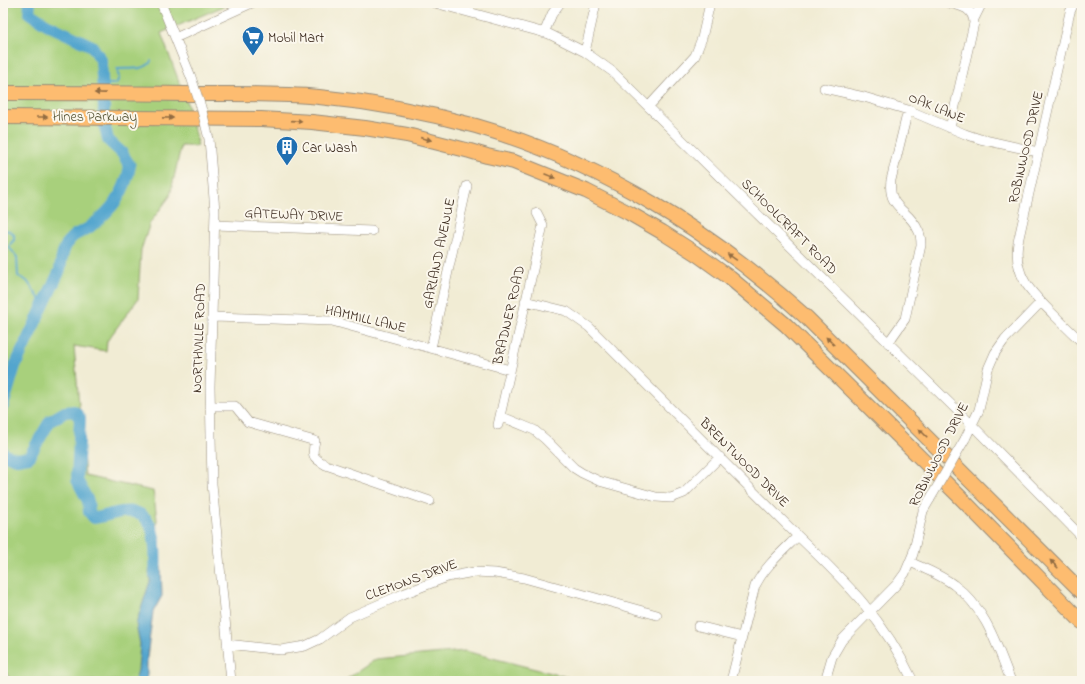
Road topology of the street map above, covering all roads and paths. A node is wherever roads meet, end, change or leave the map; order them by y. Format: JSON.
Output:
{"nodes":[{"id":1,"x":161,"y":3,"type":"edge"},
{"id":2,"x":252,"y":3,"type":"edge"},
{"id":3,"x":435,"y":3,"type":"edge"},
{"id":4,"x":560,"y":3,"type":"edge"},
{"id":5,"x":596,"y":3,"type":"edge"},
{"id":6,"x":710,"y":3,"type":"edge"},
{"id":7,"x":954,"y":3,"type":"edge"},
{"id":8,"x":1074,"y":3,"type":"edge"},
{"id":9,"x":980,"y":5,"type":"edge"},
{"id":10,"x":974,"y":19,"type":"junction"},
{"id":11,"x":544,"y":33,"type":"junction"},
{"id":12,"x":176,"y":38,"type":"junction"},
{"id":13,"x":585,"y":52,"type":"junction"},
{"id":14,"x":824,"y":88,"type":"dead end"},
{"id":15,"x":3,"y":93,"type":"edge"},
{"id":16,"x":649,"y":106,"type":"junction"},
{"id":17,"x":908,"y":110,"type":"junction"},
{"id":18,"x":3,"y":117,"type":"edge"},
{"id":19,"x":950,"y":128,"type":"junction"},
{"id":20,"x":1038,"y":152,"type":"junction"},
{"id":21,"x":467,"y":186,"type":"dead end"},
{"id":22,"x":537,"y":213,"type":"dead end"},
{"id":23,"x":215,"y":225,"type":"junction"},
{"id":24,"x":372,"y":231,"type":"dead end"},
{"id":25,"x":525,"y":301,"type":"junction"},
{"id":26,"x":1041,"y":302,"type":"junction"},
{"id":27,"x":213,"y":317,"type":"junction"},
{"id":28,"x":1082,"y":342,"type":"edge"},
{"id":29,"x":888,"y":343,"type":"junction"},
{"id":30,"x":431,"y":348,"type":"junction"},
{"id":31,"x":510,"y":370,"type":"junction"},
{"id":32,"x":210,"y":406,"type":"junction"},
{"id":33,"x":972,"y":426,"type":"junction"},
{"id":34,"x":720,"y":457,"type":"junction"},
{"id":35,"x":430,"y":501,"type":"dead end"},
{"id":36,"x":798,"y":536,"type":"junction"},
{"id":37,"x":1082,"y":537,"type":"edge"},
{"id":38,"x":910,"y":562,"type":"junction"},
{"id":39,"x":1082,"y":592,"type":"edge"},
{"id":40,"x":871,"y":611,"type":"junction"},
{"id":41,"x":657,"y":615,"type":"dead end"},
{"id":42,"x":1082,"y":622,"type":"edge"},
{"id":43,"x":698,"y":626,"type":"dead end"},
{"id":44,"x":742,"y":636,"type":"junction"},
{"id":45,"x":227,"y":644,"type":"junction"},
{"id":46,"x":3,"y":674,"type":"edge"},
{"id":47,"x":7,"y":681,"type":"edge"},
{"id":48,"x":231,"y":681,"type":"edge"},
{"id":49,"x":731,"y":681,"type":"edge"},
{"id":50,"x":825,"y":681,"type":"edge"},
{"id":51,"x":913,"y":681,"type":"edge"},
{"id":52,"x":1012,"y":681,"type":"edge"}],
"edges":[{"from":1,"to":12,"type":"street","name":"NORTHVILLE ROAD"},
{"from":2,"to":12,"type":"street"},
{"from":3,"to":11,"type":"street","name":"SCHOOLCRAFT ROAD"},
{"from":4,"to":11,"type":"street"},
{"from":5,"to":13,"type":"street"},
{"from":6,"to":16,"type":"street"},
{"from":7,"to":10,"type":"street"},
{"from":8,"to":20,"type":"street","name":"ROBINWOOD DRIVE"},
{"from":9,"to":10,"type":"street"},
{"from":10,"to":19,"type":"street"},
{"from":11,"to":13,"type":"street","name":"SCHOOLCRAFT ROAD"},
{"from":12,"to":23,"type":"street","name":"NORTHVILLE ROAD","bridge":true},
{"from":13,"to":16,"type":"street","name":"SCHOOLCRAFT ROAD"},
{"from":14,"to":17,"type":"street","name":"OAK LANE"},
{"from":39,"to":15,"type":"highway","one_way":true},
{"from":16,"to":29,"type":"street","name":"SCHOOLCRAFT ROAD"},
{"from":17,"to":19,"type":"street","name":"OAK LANE"},
{"from":17,"to":29,"type":"street"},
{"from":18,"to":42,"type":"highway","one_way":true},
{"from":19,"to":20,"type":"street","name":"OAK LANE"},
{"from":20,"to":26,"type":"street","name":"ROBINWOOD DRIVE"},
{"from":21,"to":30,"type":"street","name":"GARLAND AVENUE"},
{"from":22,"to":25,"type":"street","name":"BRADNER ROAD"},
{"from":23,"to":24,"type":"street","name":"GATEWAY DRIVE"},
{"from":23,"to":27,"type":"street","name":"NORTHVILLE ROAD"},
{"from":25,"to":31,"type":"street","name":"BRADNER ROAD"},
{"from":25,"to":34,"type":"street","name":"BRENTWOOD DRIVE"},
{"from":26,"to":28,"type":"street"},
{"from":26,"to":33,"type":"street","name":"ROBINWOOD DRIVE"},
{"from":27,"to":30,"type":"street","name":"HAMMILL LANE"},
{"from":27,"to":32,"type":"street","name":"NORTHVILLE ROAD"},
{"from":29,"to":33,"type":"street","name":"SCHOOLCRAFT ROAD"},
{"from":30,"to":31,"type":"street","name":"HAMMILL LANE"},
{"from":31,"to":34,"type":"street","name":"BRADNER ROAD"},
{"from":32,"to":35,"type":"street"},
{"from":32,"to":45,"type":"street","name":"NORTHVILLE ROAD"},
{"from":33,"to":37,"type":"street","name":"SCHOOLCRAFT ROAD"},
{"from":33,"to":38,"type":"street","name":"ROBINWOOD DRIVE","bridge":true},
{"from":34,"to":36,"type":"street","name":"BRENTWOOD DRIVE"},
{"from":36,"to":40,"type":"street","name":"BRENTWOOD DRIVE"},
{"from":36,"to":44,"type":"street"},
{"from":38,"to":40,"type":"street","name":"ROBINWOOD DRIVE"},
{"from":38,"to":52,"type":"street"},
{"from":40,"to":50,"type":"street","name":"ROBINWOOD DRIVE"},
{"from":40,"to":51,"type":"street","name":"BRENTWOOD DRIVE"},
{"from":41,"to":45,"type":"street","name":"CLEMONS DRIVE"},
{"from":43,"to":44,"type":"street"},
{"from":44,"to":49,"type":"street"},
{"from":45,"to":48,"type":"street","name":"NORTHVILLE ROAD"},
{"from":46,"to":47,"type":"street"}]}
